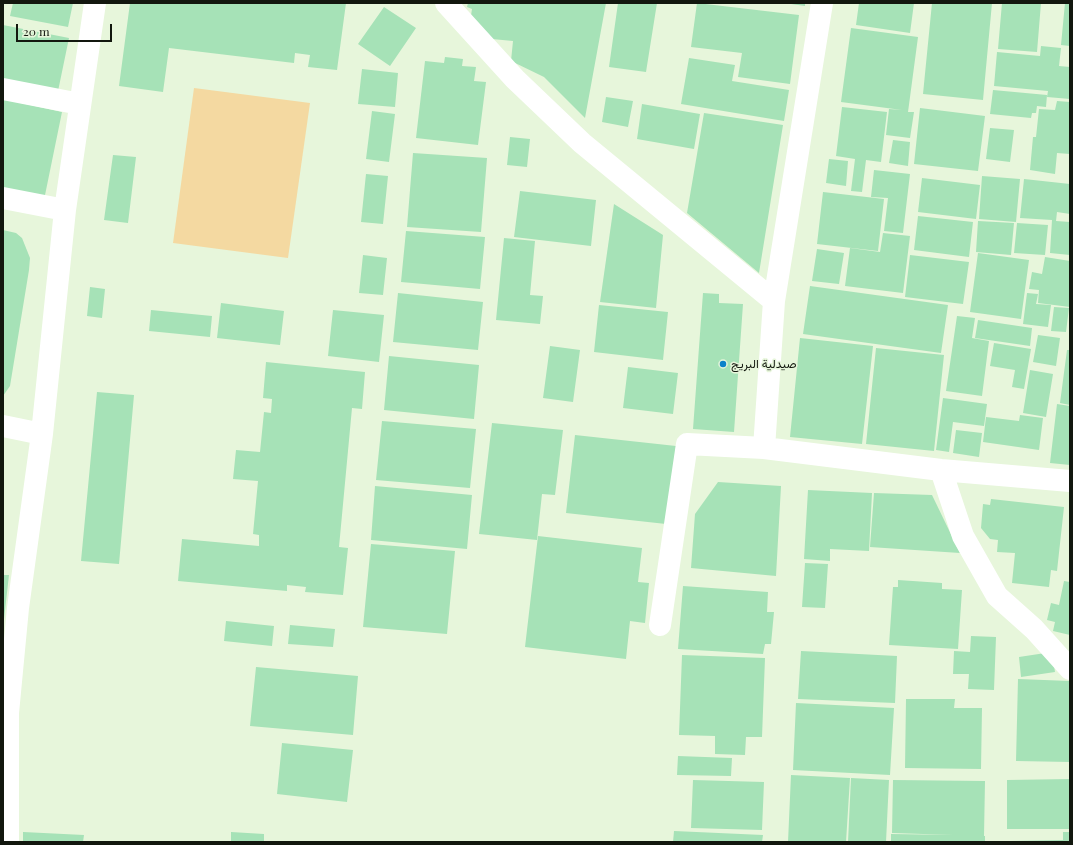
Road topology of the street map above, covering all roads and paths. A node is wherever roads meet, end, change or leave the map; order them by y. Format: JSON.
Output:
{"nodes":[{"id":1,"x":95,"y":3,"type":"edge"},
{"id":2,"x":446,"y":3,"type":"edge"},
{"id":3,"x":822,"y":3,"type":"edge"},
{"id":4,"x":3,"y":89,"type":"edge"},
{"id":5,"x":80,"y":104,"type":"junction"},
{"id":6,"x":3,"y":198,"type":"edge"},
{"id":7,"x":65,"y":210,"type":"junction"},
{"id":8,"x":774,"y":302,"type":"junction"},
{"id":9,"x":3,"y":426,"type":"edge"},
{"id":10,"x":42,"y":434,"type":"junction"},
{"id":11,"x":764,"y":448,"type":"junction"},
{"id":12,"x":942,"y":470,"type":"junction"},
{"id":13,"x":1070,"y":481,"type":"edge"},
{"id":14,"x":660,"y":625,"type":"dead end"},
{"id":15,"x":1070,"y":669,"type":"edge"},
{"id":16,"x":6,"y":713,"type":"edge"},
{"id":17,"x":8,"y":842,"type":"edge"}],
"edges":[{"from":1,"to":5,"type":"street"},
{"from":2,"to":8,"type":"street"},
{"from":3,"to":8,"type":"street"},
{"from":4,"to":5,"type":"street"},
{"from":5,"to":7,"type":"street"},
{"from":6,"to":7,"type":"street"},
{"from":7,"to":10,"type":"street"},
{"from":8,"to":11,"type":"street"},
{"from":9,"to":10,"type":"street"},
{"from":10,"to":16,"type":"street"},
{"from":11,"to":12,"type":"street"},
{"from":11,"to":14,"type":"street"},
{"from":12,"to":13,"type":"street"},
{"from":12,"to":15,"type":"street"},
{"from":16,"to":17,"type":"street"}]}
